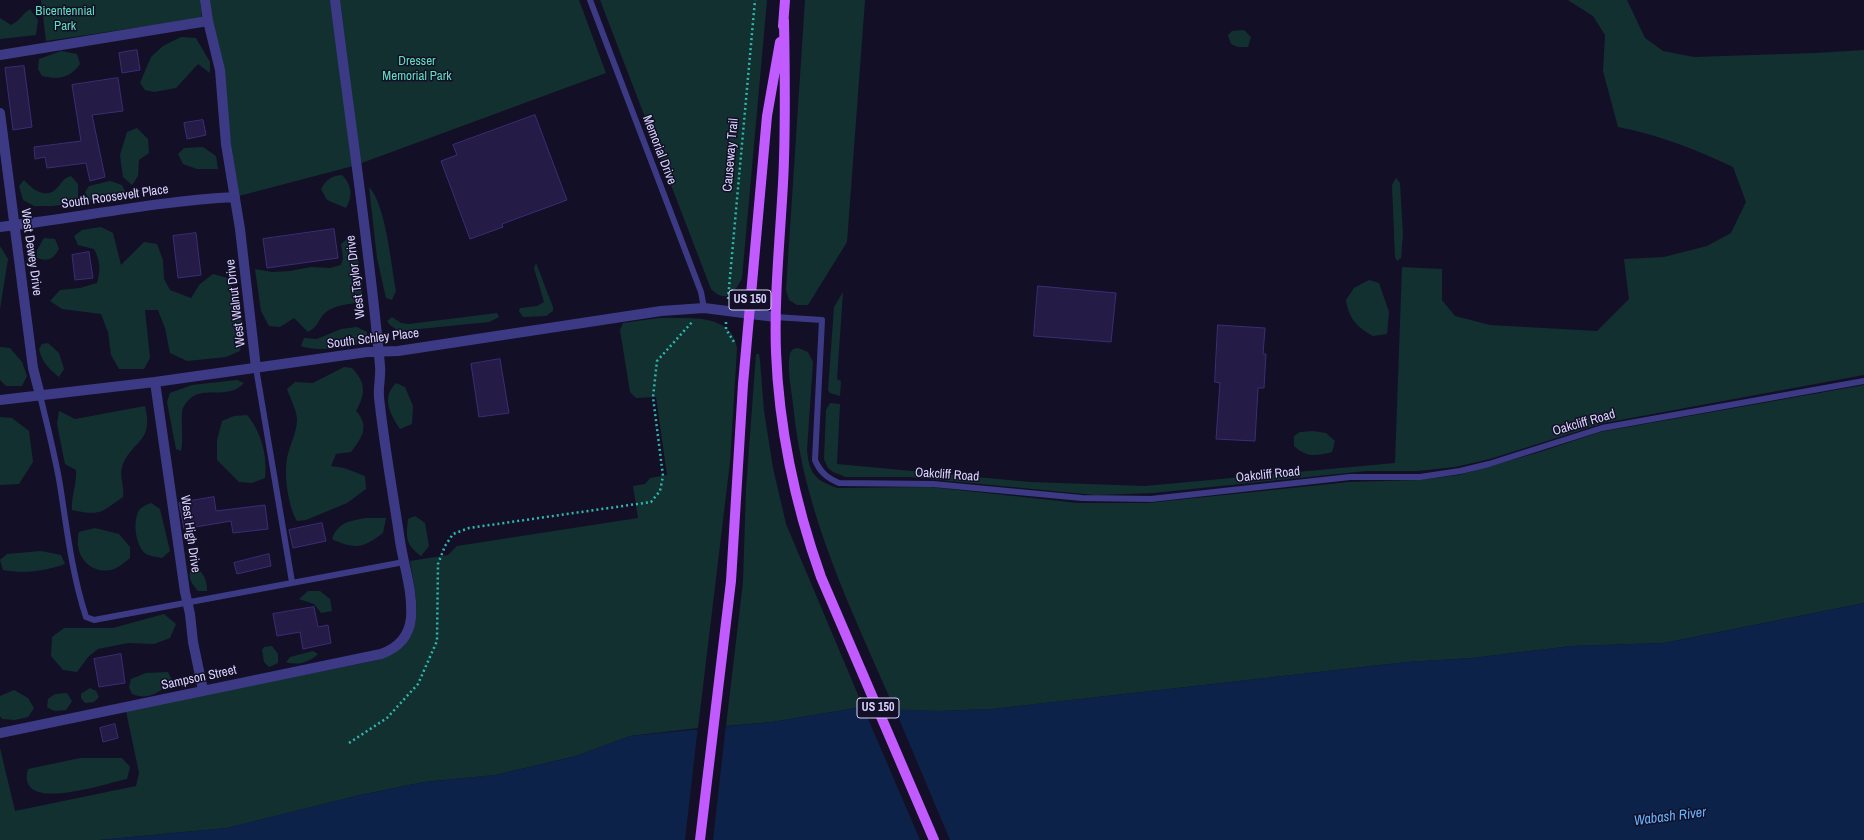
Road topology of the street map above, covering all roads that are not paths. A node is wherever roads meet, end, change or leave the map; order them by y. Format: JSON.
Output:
{"nodes":[{"id":1,"x":205,"y":0,"type":"edge"},
{"id":2,"x":335,"y":0,"type":"edge"},
{"id":3,"x":590,"y":0,"type":"edge"},
{"id":4,"x":785,"y":0,"type":"edge"},
{"id":5,"x":784,"y":20,"type":"junction"},
{"id":6,"x":208,"y":21,"type":"junction"},
{"id":7,"x":0,"y":55,"type":"edge"},
{"id":8,"x":0,"y":113,"type":"edge"},
{"id":9,"x":235,"y":197,"type":"junction"},
{"id":10,"x":13,"y":225,"type":"junction"},
{"id":11,"x":0,"y":227,"type":"edge"},
{"id":12,"x":704,"y":308,"type":"junction"},
{"id":13,"x":749,"y":314,"type":"junction"},
{"id":14,"x":775,"y":317,"type":"junction"},
{"id":15,"x":378,"y":352,"type":"junction"},
{"id":16,"x":256,"y":368,"type":"junction"},
{"id":17,"x":1864,"y":380,"type":"edge"},
{"id":18,"x":155,"y":382,"type":"junction"},
{"id":19,"x":40,"y":395,"type":"junction"},
{"id":20,"x":0,"y":400,"type":"edge"},
{"id":21,"x":404,"y":562,"type":"junction"},
{"id":22,"x":292,"y":582,"type":"junction"},
{"id":23,"x":188,"y":602,"type":"junction"},
{"id":24,"x":401,"y":643,"type":"joint"},
{"id":25,"x":203,"y":690,"type":"junction"},
{"id":26,"x":0,"y":733,"type":"edge"},
{"id":27,"x":700,"y":840,"type":"edge"},
{"id":28,"x":934,"y":840,"type":"edge"}],
"edges":[{"from":1,"to":6,"type":"street","name":"West Walnut Drive"},
{"from":2,"to":15,"type":"street","name":"West Taylor Drive"},
{"from":3,"to":12,"type":"lane","name":"Memorial Drive"},
{"from":4,"to":5,"type":"main road","number":"US 150"},
{"from":5,"to":13,"type":"main road","number":"US 150"},
{"from":5,"to":14,"type":"main road","number":"US 150"},
{"from":6,"to":7,"type":"street"},
{"from":6,"to":9,"type":"street","name":"West Walnut Drive"},
{"from":8,"to":10,"type":"street","name":"West Dewey Drive"},
{"from":9,"to":10,"type":"street","name":"South Roosevelt Place"},
{"from":9,"to":16,"type":"street","name":"West Walnut Drive"},
{"from":10,"to":11,"type":"street","name":"South Roosevelt Place"},
{"from":10,"to":19,"type":"street","name":"West Dewey Drive"},
{"from":12,"to":13,"type":"street","name":"South Schley Place"},
{"from":12,"to":15,"type":"street","name":"South Schley Place"},
{"from":13,"to":14,"type":"street","name":"South Schley Place"},
{"from":13,"to":27,"type":"main road","number":"US 150"},
{"from":14,"to":17,"type":"lane","name":"Oakcliff Road"},
{"from":14,"to":28,"type":"main road","number":"US 150"},
{"from":15,"to":16,"type":"street","name":"South Schley Place"},
{"from":15,"to":21,"type":"street","name":"West Taylor Drive"},
{"from":16,"to":18,"type":"street","name":"South Schley Place"},
{"from":16,"to":22,"type":"lane","name":"West Walnut Drive"},
{"from":18,"to":19,"type":"street","name":"South Schley Place"},
{"from":18,"to":23,"type":"street","name":"West High Drive"},
{"from":19,"to":20,"type":"street","name":"South Schley Place"},
{"from":19,"to":23,"type":"lane"},
{"from":21,"to":22,"type":"lane"},
{"from":21,"to":24,"type":"street","name":"West Taylor Drive"},
{"from":22,"to":23,"type":"lane"},
{"from":23,"to":25,"type":"street","name":"West High Drive"},
{"from":24,"to":25,"type":"street","name":"Sampson Street"},
{"from":25,"to":26,"type":"street","name":"Sampson Street"}]}
